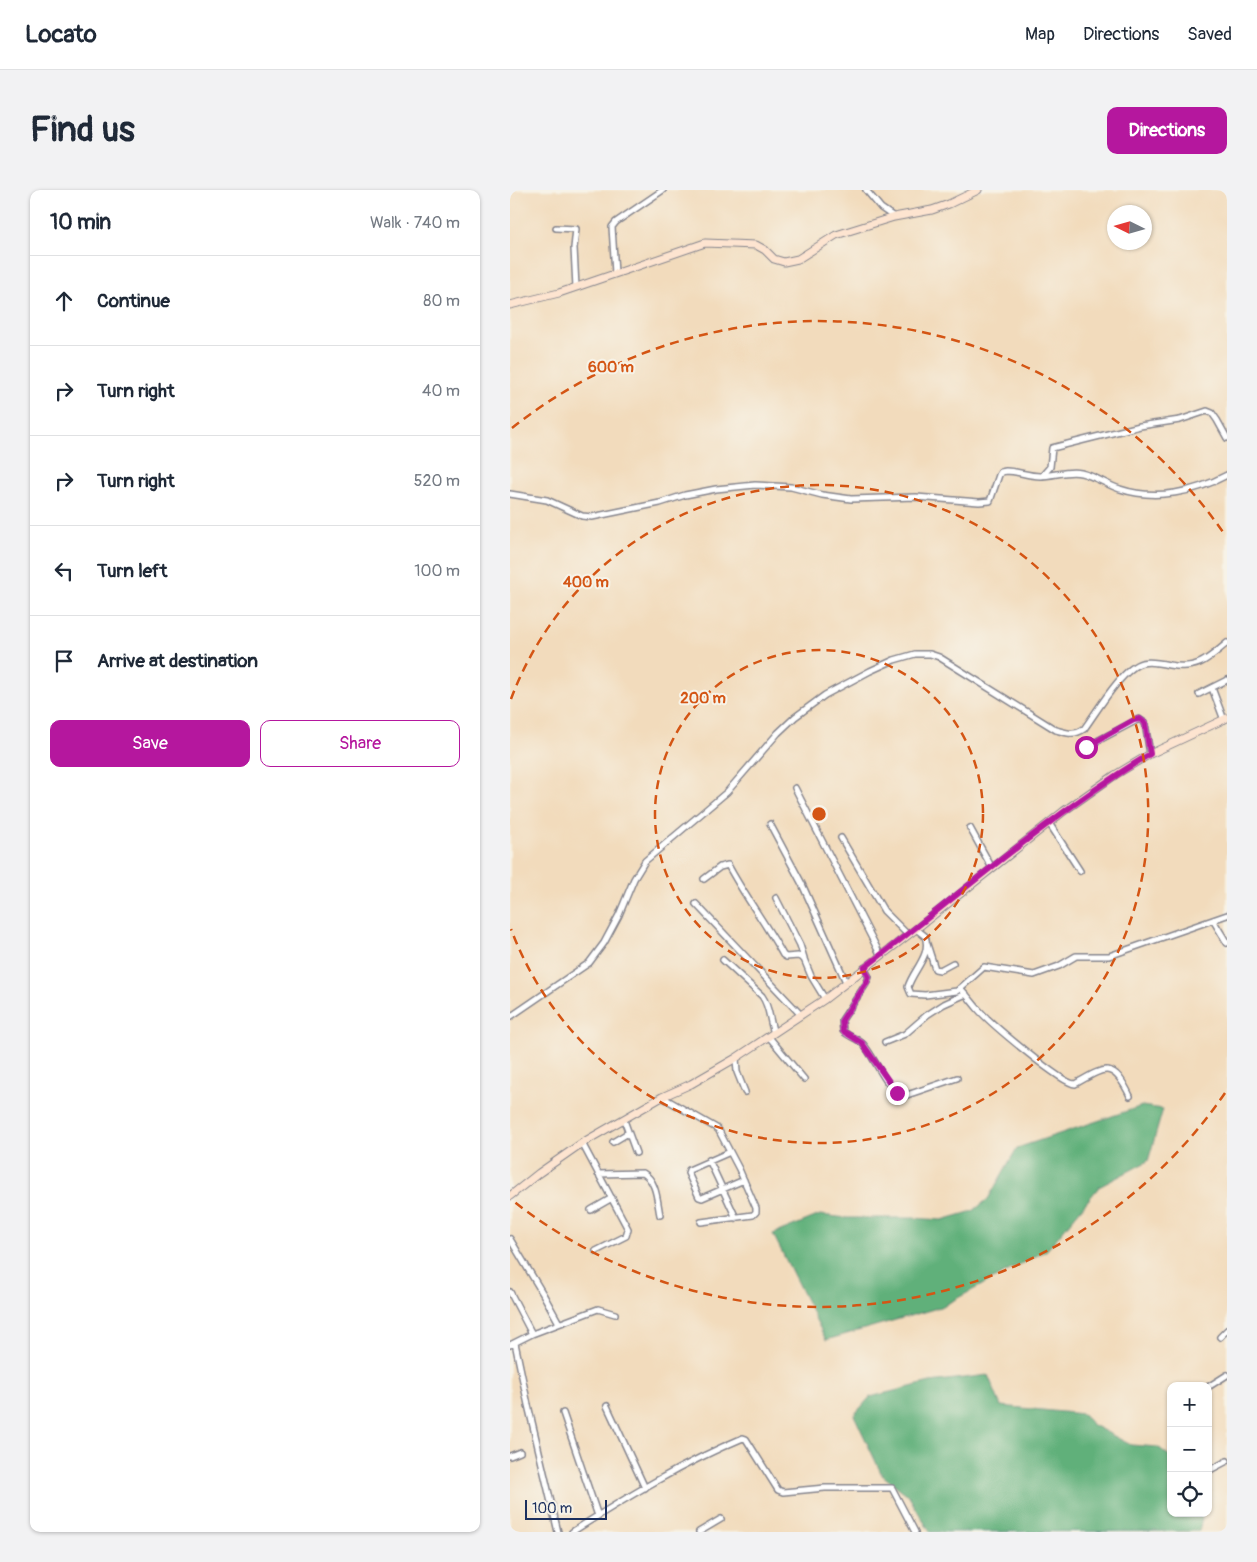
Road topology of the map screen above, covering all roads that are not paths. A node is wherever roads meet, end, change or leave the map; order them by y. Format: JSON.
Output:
{"nodes":[{"id":1,"x":663,"y":190,"type":"edge"},
{"id":2,"x":866,"y":190,"type":"edge"},
{"id":3,"x":978,"y":190,"type":"edge"},
{"id":4,"x":894,"y":217,"type":"junction"},
{"id":5,"x":556,"y":228,"type":"dead end"},
{"id":6,"x":615,"y":273,"type":"junction"},
{"id":7,"x":576,"y":287,"type":"junction"},
{"id":8,"x":510,"y":305,"type":"edge"},
{"id":9,"x":1227,"y":438,"type":"edge"},
{"id":10,"x":1227,"y":475,"type":"edge"},
{"id":11,"x":1042,"y":476,"type":"junction"},
{"id":12,"x":510,"y":494,"type":"edge"},
{"id":13,"x":1227,"y":644,"type":"edge"},
{"id":14,"x":1227,"y":680,"type":"edge"},
{"id":15,"x":1212,"y":688,"type":"junction"},
{"id":16,"x":1200,"y":694,"type":"dead end"},
{"id":17,"x":1226,"y":719,"type":"edge"},
{"id":18,"x":1086,"y":747,"type":"dead end"},
{"id":19,"x":1150,"y":754,"type":"junction"},
{"id":20,"x":795,"y":788,"type":"dead end"},
{"id":21,"x":1049,"y":823,"type":"junction"},
{"id":22,"x":770,"y":824,"type":"dead end"},
{"id":23,"x":970,"y":828,"type":"dead end"},
{"id":24,"x":841,"y":838,"type":"dead end"},
{"id":25,"x":992,"y":868,"type":"junction"},
{"id":26,"x":1080,"y":871,"type":"dead end"},
{"id":27,"x":704,"y":879,"type":"dead end"},
{"id":28,"x":776,"y":898,"type":"dead end"},
{"id":29,"x":696,"y":904,"type":"dead end"},
{"id":30,"x":1227,"y":915,"type":"edge"},
{"id":31,"x":1213,"y":920,"type":"junction"},
{"id":32,"x":916,"y":929,"type":"junction"},
{"id":33,"x":908,"y":935,"type":"junction"},
{"id":34,"x":926,"y":941,"type":"junction"},
{"id":35,"x":1227,"y":943,"type":"edge"},
{"id":36,"x":881,"y":956,"type":"junction"},
{"id":37,"x":804,"y":959,"type":"junction"},
{"id":38,"x":723,"y":960,"type":"dead end"},
{"id":39,"x":953,"y":963,"type":"dead end"},
{"id":40,"x":864,"y":968,"type":"junction"},
{"id":41,"x":846,"y":982,"type":"junction"},
{"id":42,"x":960,"y":988,"type":"junction"},
{"id":43,"x":966,"y":994,"type":"junction"},
{"id":44,"x":824,"y":999,"type":"junction"},
{"id":45,"x":801,"y":1015,"type":"junction"},
{"id":46,"x":510,"y":1017,"type":"edge"},
{"id":47,"x":771,"y":1035,"type":"junction"},
{"id":48,"x":885,"y":1042,"type":"dead end"},
{"id":49,"x":736,"y":1058,"type":"junction"},
{"id":50,"x":957,"y":1078,"type":"dead end"},
{"id":51,"x":804,"y":1079,"type":"dead end"},
{"id":52,"x":744,"y":1092,"type":"dead end"},
{"id":53,"x":1130,"y":1096,"type":"dead end"},
{"id":54,"x":662,"y":1097,"type":"junction"},
{"id":55,"x":624,"y":1120,"type":"junction"},
{"id":56,"x":628,"y":1133,"type":"junction"},
{"id":57,"x":612,"y":1142,"type":"dead end"},
{"id":58,"x":582,"y":1144,"type":"junction"},
{"id":59,"x":730,"y":1152,"type":"junction"},
{"id":60,"x":636,"y":1153,"type":"dead end"},
{"id":61,"x":709,"y":1160,"type":"junction"},
{"id":62,"x":598,"y":1174,"type":"junction"},
{"id":63,"x":744,"y":1180,"type":"junction"},
{"id":64,"x":723,"y":1189,"type":"junction"},
{"id":65,"x":510,"y":1196,"type":"edge"},
{"id":66,"x":612,"y":1198,"type":"junction"},
{"id":67,"x":591,"y":1210,"type":"dead end"},
{"id":68,"x":660,"y":1215,"type":"dead end"},
{"id":69,"x":736,"y":1218,"type":"junction"},
{"id":70,"x":701,"y":1222,"type":"dead end"},
{"id":71,"x":510,"y":1239,"type":"edge"},
{"id":72,"x":596,"y":1251,"type":"dead end"},
{"id":73,"x":510,"y":1292,"type":"edge"},
{"id":74,"x":615,"y":1314,"type":"dead end"},
{"id":75,"x":559,"y":1323,"type":"junction"},
{"id":76,"x":1227,"y":1330,"type":"edge"},
{"id":77,"x":532,"y":1334,"type":"junction"},
{"id":78,"x":1220,"y":1337,"type":"dead end"},
{"id":79,"x":512,"y":1344,"type":"edge"},
{"id":80,"x":1227,"y":1375,"type":"edge"},
{"id":81,"x":1212,"y":1384,"type":"edge"},
{"id":82,"x":607,"y":1406,"type":"dead end"},
{"id":83,"x":563,"y":1413,"type":"dead end"},
{"id":84,"x":520,"y":1452,"type":"dead end"},
{"id":85,"x":510,"y":1456,"type":"edge"},
{"id":86,"x":1227,"y":1461,"type":"edge"},
{"id":87,"x":1212,"y":1470,"type":"edge"},
{"id":88,"x":645,"y":1488,"type":"junction"},
{"id":89,"x":598,"y":1516,"type":"junction"},
{"id":90,"x":721,"y":1519,"type":"dead end"},
{"id":91,"x":558,"y":1532,"type":"edge"},
{"id":92,"x":572,"y":1532,"type":"edge"},
{"id":93,"x":699,"y":1532,"type":"edge"},
{"id":94,"x":915,"y":1532,"type":"edge"}],
"edges":[{"from":1,"to":6,"type":"street"},
{"from":2,"to":4,"type":"street"},
{"from":3,"to":4,"type":"main road"},
{"from":4,"to":6,"type":"main road"},
{"from":5,"to":7,"type":"street"},
{"from":6,"to":7,"type":"main road"},
{"from":7,"to":8,"type":"main road"},
{"from":9,"to":11,"type":"street"},
{"from":10,"to":11,"type":"street"},
{"from":11,"to":12,"type":"street"},
{"from":13,"to":46,"type":"street"},
{"from":14,"to":15,"type":"street"},
{"from":15,"to":16,"type":"street"},
{"from":15,"to":17,"type":"street"},
{"from":17,"to":19,"type":"main road"},
{"from":18,"to":19,"type":"street"},
{"from":19,"to":21,"type":"main road"},
{"from":20,"to":36,"type":"street"},
{"from":21,"to":25,"type":"main road"},
{"from":21,"to":26,"type":"street"},
{"from":22,"to":41,"type":"street"},
{"from":23,"to":25,"type":"street"},
{"from":24,"to":33,"type":"street"},
{"from":25,"to":32,"type":"main road"},
{"from":27,"to":37,"type":"street"},
{"from":28,"to":37,"type":"street"},
{"from":29,"to":45,"type":"street"},
{"from":30,"to":31,"type":"street"},
{"from":31,"to":35,"type":"street"},
{"from":31,"to":42,"type":"street"},
{"from":32,"to":33,"type":"main road"},
{"from":32,"to":34,"type":"street"},
{"from":33,"to":36,"type":"main road"},
{"from":34,"to":39,"type":"street"},
{"from":34,"to":42,"type":"street"},
{"from":36,"to":40,"type":"main road"},
{"from":37,"to":44,"type":"street"},
{"from":38,"to":47,"type":"street"},
{"from":40,"to":41,"type":"main road"},
{"from":40,"to":50,"type":"street"},
{"from":41,"to":44,"type":"main road"},
{"from":42,"to":43,"type":"street"},
{"from":43,"to":48,"type":"street"},
{"from":43,"to":53,"type":"street"},
{"from":44,"to":45,"type":"main road"},
{"from":45,"to":47,"type":"main road"},
{"from":47,"to":49,"type":"main road"},
{"from":47,"to":51,"type":"street"},
{"from":49,"to":52,"type":"street"},
{"from":49,"to":54,"type":"main road"},
{"from":54,"to":55,"type":"main road"},
{"from":54,"to":59,"type":"street"},
{"from":55,"to":56,"type":"street"},
{"from":55,"to":58,"type":"main road"},
{"from":56,"to":57,"type":"street"},
{"from":56,"to":60,"type":"street"},
{"from":58,"to":62,"type":"street"},
{"from":58,"to":65,"type":"main road"},
{"from":59,"to":61,"type":"street"},
{"from":59,"to":63,"type":"street"},
{"from":61,"to":64,"type":"street"},
{"from":61,"to":64,"type":"street"},
{"from":62,"to":66,"type":"street"},
{"from":62,"to":68,"type":"street"},
{"from":63,"to":64,"type":"street"},
{"from":63,"to":69,"type":"street"},
{"from":64,"to":69,"type":"street"},
{"from":66,"to":67,"type":"street"},
{"from":66,"to":72,"type":"street"},
{"from":69,"to":70,"type":"street"},
{"from":71,"to":75,"type":"street"},
{"from":73,"to":77,"type":"street"},
{"from":74,"to":75,"type":"street"},
{"from":75,"to":77,"type":"street"},
{"from":76,"to":78,"type":"street"},
{"from":77,"to":79,"type":"street"},
{"from":79,"to":91,"type":"street"},
{"from":80,"to":81,"type":"street"},
{"from":82,"to":88,"type":"street"},
{"from":83,"to":89,"type":"street"},
{"from":84,"to":85,"type":"street"},
{"from":86,"to":87,"type":"street"},
{"from":88,"to":89,"type":"street"},
{"from":88,"to":94,"type":"street"},
{"from":89,"to":92,"type":"street"},
{"from":90,"to":93,"type":"street"}]}
